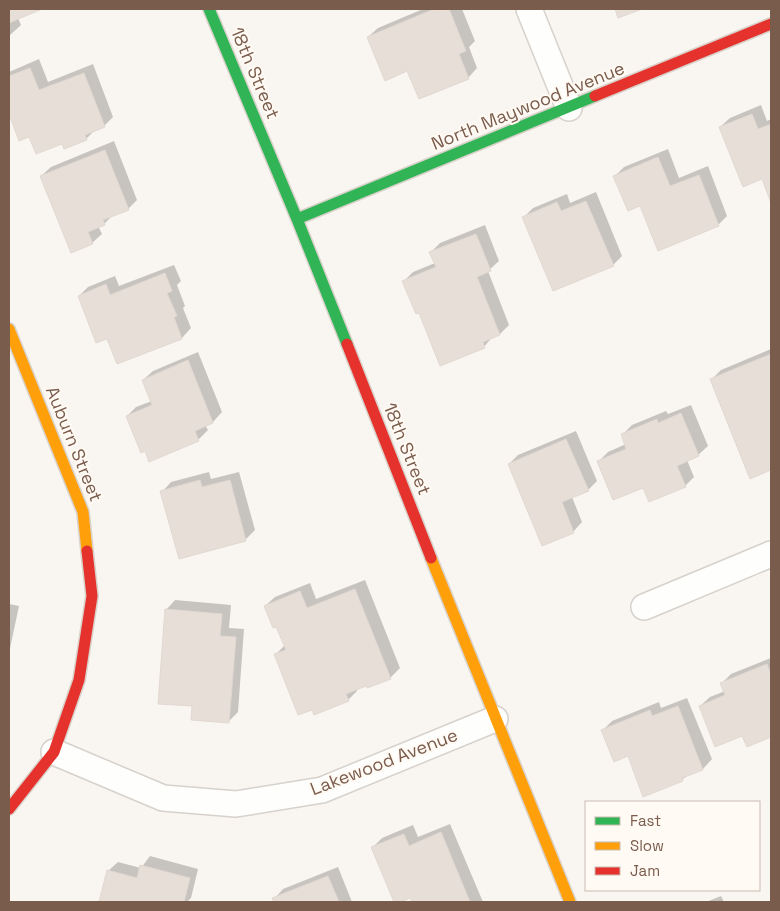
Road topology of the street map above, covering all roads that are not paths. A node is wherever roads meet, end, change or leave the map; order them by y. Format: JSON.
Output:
{"nodes":[{"id":1,"x":210,"y":9,"type":"edge"},
{"id":2,"x":528,"y":9,"type":"edge"},
{"id":3,"x":771,"y":24,"type":"edge"},
{"id":4,"x":569,"y":108,"type":"junction"},
{"id":5,"x":297,"y":219,"type":"junction"},
{"id":6,"x":9,"y":329,"type":"edge"},
{"id":7,"x":771,"y":554,"type":"edge"},
{"id":8,"x":644,"y":607,"type":"dead end"},
{"id":9,"x":495,"y":719,"type":"junction"},
{"id":10,"x":54,"y":752,"type":"junction"},
{"id":11,"x":9,"y":809,"type":"edge"},
{"id":12,"x":570,"y":902,"type":"edge"}],
"edges":[{"from":1,"to":5,"type":"street","name":"18th Street"},
{"from":2,"to":4,"type":"street"},
{"from":3,"to":4,"type":"street","name":"North Maywood Avenue"},
{"from":4,"to":5,"type":"street","name":"North Maywood Avenue"},
{"from":5,"to":9,"type":"street","name":"18th Street"},
{"from":6,"to":10,"type":"street","name":"Auburn Street"},
{"from":7,"to":8,"type":"street"},
{"from":9,"to":10,"type":"street","name":"Lakewood Avenue"},
{"from":9,"to":12,"type":"street","name":"18th Street"},
{"from":10,"to":11,"type":"street"}]}
